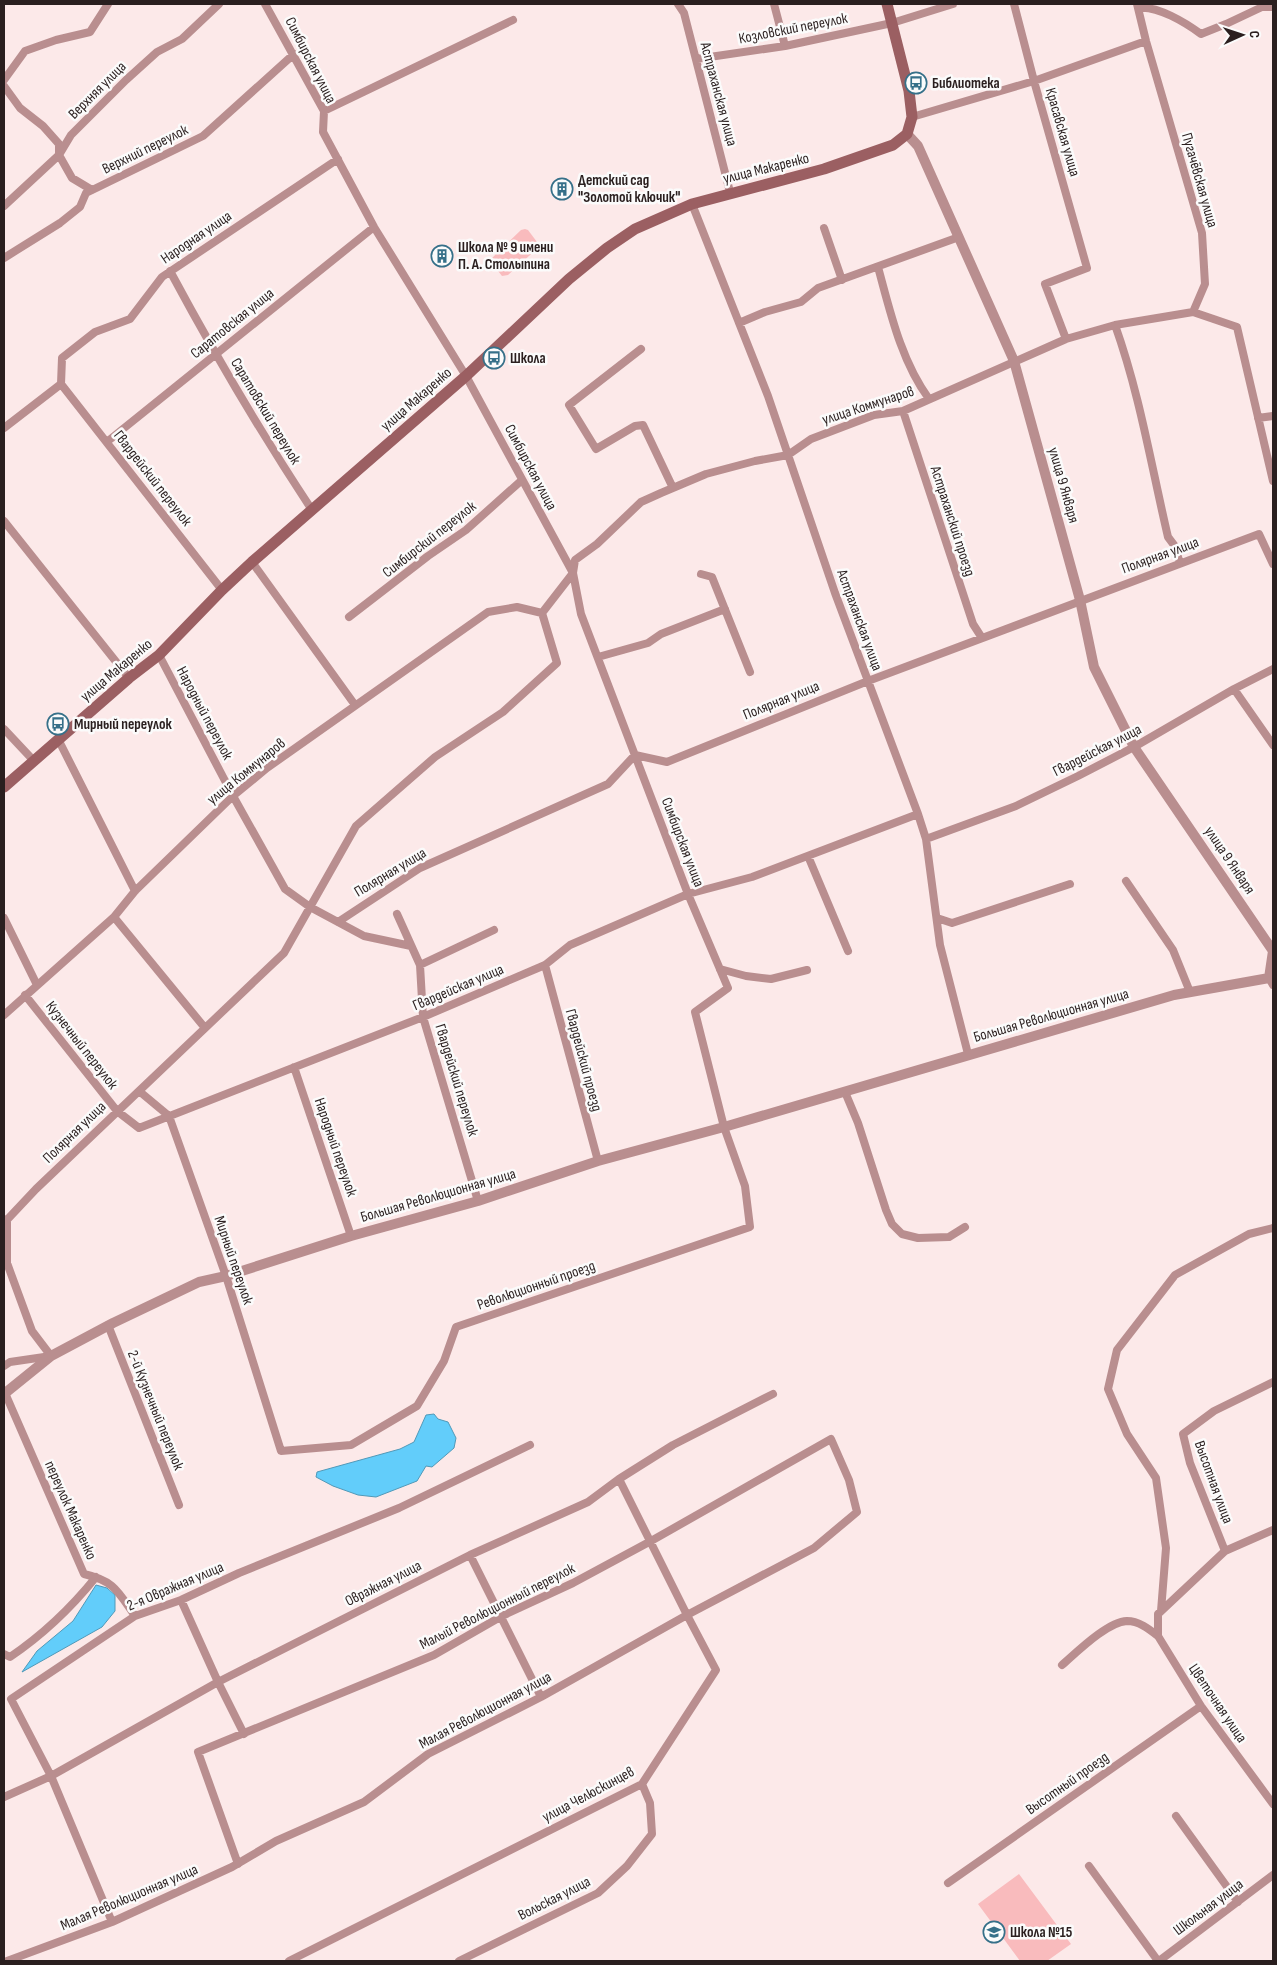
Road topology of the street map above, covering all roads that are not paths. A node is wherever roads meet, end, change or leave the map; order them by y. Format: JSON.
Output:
{"nodes":[{"id":1,"x":108,"y":4,"type":"edge"},
{"id":2,"x":219,"y":4,"type":"edge"},
{"id":3,"x":265,"y":4,"type":"edge"},
{"id":4,"x":678,"y":4,"type":"edge"},
{"id":5,"x":774,"y":4,"type":"edge"},
{"id":6,"x":887,"y":4,"type":"edge"},
{"id":7,"x":953,"y":4,"type":"edge"},
{"id":8,"x":1014,"y":4,"type":"edge"},
{"id":9,"x":1138,"y":6,"type":"edge"},
{"id":10,"x":1273,"y":7,"type":"edge"},
{"id":11,"x":513,"y":20,"type":"dead end"},
{"id":12,"x":892,"y":23,"type":"junction"},
{"id":13,"x":1146,"y":42,"type":"junction"},
{"id":14,"x":785,"y":46,"type":"junction"},
{"id":15,"x":294,"y":54,"type":"junction"},
{"id":16,"x":696,"y":60,"type":"junction"},
{"id":17,"x":4,"y":80,"type":"edge"},
{"id":18,"x":1034,"y":81,"type":"junction"},
{"id":19,"x":4,"y":86,"type":"edge"},
{"id":20,"x":324,"y":110,"type":"junction"},
{"id":21,"x":912,"y":117,"type":"junction"},
{"id":22,"x":907,"y":134,"type":"junction"},
{"id":23,"x":59,"y":155,"type":"junction"},
{"id":24,"x":338,"y":159,"type":"junction"},
{"id":25,"x":92,"y":190,"type":"junction"},
{"id":26,"x":730,"y":192,"type":"junction"},
{"id":27,"x":692,"y":204,"type":"junction"},
{"id":28,"x":4,"y":206,"type":"edge"},
{"id":29,"x":374,"y":227,"type":"junction"},
{"id":30,"x":824,"y":228,"type":"dead end"},
{"id":31,"x":959,"y":236,"type":"junction"},
{"id":32,"x":4,"y":258,"type":"edge"},
{"id":33,"x":878,"y":267,"type":"junction"},
{"id":34,"x":170,"y":271,"type":"junction"},
{"id":35,"x":842,"y":280,"type":"junction"},
{"id":36,"x":1193,"y":312,"type":"junction"},
{"id":37,"x":739,"y":323,"type":"junction"},
{"id":38,"x":1115,"y":325,"type":"junction"},
{"id":39,"x":1066,"y":339,"type":"junction"},
{"id":40,"x":641,"y":349,"type":"dead end"},
{"id":41,"x":216,"y":354,"type":"junction"},
{"id":42,"x":1014,"y":361,"type":"junction"},
{"id":43,"x":466,"y":376,"type":"junction"},
{"id":44,"x":61,"y":384,"type":"junction"},
{"id":45,"x":929,"y":399,"type":"junction"},
{"id":46,"x":903,"y":412,"type":"junction"},
{"id":47,"x":1273,"y":416,"type":"edge"},
{"id":48,"x":1258,"y":418,"type":"junction"},
{"id":49,"x":4,"y":428,"type":"edge"},
{"id":50,"x":108,"y":441,"type":"junction"},
{"id":51,"x":788,"y":455,"type":"junction"},
{"id":52,"x":522,"y":480,"type":"junction"},
{"id":53,"x":1273,"y":481,"type":"edge"},
{"id":54,"x":673,"y":488,"type":"junction"},
{"id":55,"x":312,"y":510,"type":"junction"},
{"id":56,"x":4,"y":521,"type":"edge"},
{"id":57,"x":252,"y":562,"type":"junction"},
{"id":58,"x":1180,"y":563,"type":"junction"},
{"id":59,"x":1273,"y":564,"type":"edge"},
{"id":60,"x":573,"y":573,"type":"junction"},
{"id":61,"x":701,"y":574,"type":"dead end"},
{"id":62,"x":222,"y":590,"type":"junction"},
{"id":63,"x":1080,"y":600,"type":"junction"},
{"id":64,"x":726,"y":609,"type":"junction"},
{"id":65,"x":542,"y":613,"type":"junction"},
{"id":66,"x":349,"y":617,"type":"dead end"},
{"id":67,"x":982,"y":638,"type":"junction"},
{"id":68,"x":159,"y":654,"type":"junction"},
{"id":69,"x":598,"y":657,"type":"junction"},
{"id":70,"x":1273,"y":669,"type":"edge"},
{"id":71,"x":750,"y":672,"type":"dead end"},
{"id":72,"x":129,"y":678,"type":"junction"},
{"id":73,"x":868,"y":681,"type":"junction"},
{"id":74,"x":1234,"y":689,"type":"junction"},
{"id":75,"x":355,"y":705,"type":"junction"},
{"id":76,"x":4,"y":729,"type":"edge"},
{"id":77,"x":58,"y":739,"type":"junction"},
{"id":78,"x":1273,"y":745,"type":"edge"},
{"id":79,"x":1134,"y":747,"type":"junction"},
{"id":80,"x":635,"y":755,"type":"junction"},
{"id":81,"x":34,"y":761,"type":"junction"},
{"id":82,"x":4,"y":787,"type":"edge"},
{"id":83,"x":233,"y":796,"type":"junction"},
{"id":84,"x":918,"y":814,"type":"junction"},
{"id":85,"x":926,"y":839,"type":"junction"},
{"id":86,"x":808,"y":856,"type":"junction"},
{"id":87,"x":1126,"y":881,"type":"dead end"},
{"id":88,"x":1070,"y":884,"type":"dead end"},
{"id":89,"x":135,"y":891,"type":"junction"},
{"id":90,"x":688,"y":894,"type":"junction"},
{"id":91,"x":310,"y":907,"type":"junction"},
{"id":92,"x":397,"y":914,"type":"dead end"},
{"id":93,"x":114,"y":917,"type":"junction"},
{"id":94,"x":4,"y":918,"type":"edge"},
{"id":95,"x":936,"y":918,"type":"junction"},
{"id":96,"x":338,"y":922,"type":"junction"},
{"id":97,"x":494,"y":930,"type":"dead end"},
{"id":98,"x":411,"y":946,"type":"junction"},
{"id":99,"x":848,"y":951,"type":"dead end"},
{"id":100,"x":1273,"y":951,"type":"edge"},
{"id":101,"x":545,"y":965,"type":"junction"},
{"id":102,"x":420,"y":966,"type":"junction"},
{"id":103,"x":720,"y":969,"type":"junction"},
{"id":104,"x":807,"y":970,"type":"dead end"},
{"id":105,"x":1271,"y":982,"type":"edge"},
{"id":106,"x":37,"y":985,"type":"junction"},
{"id":107,"x":1190,"y":992,"type":"junction"},
{"id":108,"x":25,"y":995,"type":"junction"},
{"id":109,"x":4,"y":1015,"type":"edge"},
{"id":110,"x":424,"y":1017,"type":"junction"},
{"id":111,"x":205,"y":1028,"type":"junction"},
{"id":112,"x":968,"y":1054,"type":"junction"},
{"id":113,"x":294,"y":1067,"type":"junction"},
{"id":114,"x":139,"y":1091,"type":"junction"},
{"id":115,"x":845,"y":1092,"type":"junction"},
{"id":116,"x":117,"y":1112,"type":"junction"},
{"id":117,"x":170,"y":1116,"type":"junction"},
{"id":118,"x":724,"y":1127,"type":"junction"},
{"id":119,"x":598,"y":1161,"type":"junction"},
{"id":120,"x":478,"y":1200,"type":"junction"},
{"id":121,"x":5,"y":1220,"type":"edge"},
{"id":122,"x":965,"y":1227,"type":"dead end"},
{"id":123,"x":1273,"y":1228,"type":"edge"},
{"id":124,"x":351,"y":1236,"type":"junction"},
{"id":125,"x":226,"y":1276,"type":"junction"},
{"id":126,"x":108,"y":1326,"type":"junction"},
{"id":127,"x":51,"y":1356,"type":"junction"},
{"id":128,"x":4,"y":1366,"type":"edge"},
{"id":129,"x":1273,"y":1382,"type":"edge"},
{"id":130,"x":4,"y":1393,"type":"edge"},
{"id":131,"x":773,"y":1394,"type":"dead end"},
{"id":132,"x":530,"y":1445,"type":"dead end"},
{"id":133,"x":281,"y":1451,"type":"joint"},
{"id":134,"x":619,"y":1479,"type":"junction"},
{"id":135,"x":179,"y":1505,"type":"dead end"},
{"id":136,"x":857,"y":1512,"type":"joint"},
{"id":137,"x":1273,"y":1530,"type":"edge"},
{"id":138,"x":651,"y":1541,"type":"junction"},
{"id":139,"x":1225,"y":1551,"type":"junction"},
{"id":140,"x":470,"y":1555,"type":"junction"},
{"id":141,"x":96,"y":1577,"type":"junction"},
{"id":142,"x":181,"y":1600,"type":"junction"},
{"id":143,"x":1161,"y":1611,"type":"junction"},
{"id":144,"x":687,"y":1615,"type":"junction"},
{"id":145,"x":135,"y":1616,"type":"junction"},
{"id":146,"x":502,"y":1616,"type":"junction"},
{"id":147,"x":1158,"y":1636,"type":"junction"},
{"id":148,"x":4,"y":1654,"type":"edge"},
{"id":149,"x":1062,"y":1665,"type":"dead end"},
{"id":150,"x":218,"y":1682,"type":"junction"},
{"id":151,"x":541,"y":1697,"type":"junction"},
{"id":152,"x":1200,"y":1706,"type":"junction"},
{"id":153,"x":244,"y":1734,"type":"junction"},
{"id":154,"x":51,"y":1776,"type":"junction"},
{"id":155,"x":642,"y":1784,"type":"junction"},
{"id":156,"x":4,"y":1797,"type":"edge"},
{"id":157,"x":1273,"y":1804,"type":"edge"},
{"id":158,"x":1176,"y":1816,"type":"dead end"},
{"id":159,"x":238,"y":1864,"type":"junction"},
{"id":160,"x":1089,"y":1866,"type":"dead end"},
{"id":161,"x":1273,"y":1875,"type":"edge"},
{"id":162,"x":948,"y":1883,"type":"dead end"},
{"id":163,"x":1238,"y":1902,"type":"junction"},
{"id":164,"x":112,"y":1922,"type":"junction"},
{"id":165,"x":7,"y":1961,"type":"edge"},
{"id":166,"x":289,"y":1961,"type":"edge"},
{"id":167,"x":459,"y":1961,"type":"edge"},
{"id":168,"x":1159,"y":1961,"type":"edge"}],
"edges":[{"from":1,"to":17,"type":"street"},
{"from":2,"to":23,"type":"street","name":"Верхняя улица"},
{"from":3,"to":15,"type":"street","name":"Симбирская улица"},
{"from":4,"to":16,"type":"street","name":"Астраханская улица"},
{"from":5,"to":14,"type":"street"},
{"from":6,"to":12,"type":"main road"},
{"from":7,"to":12,"type":"street","name":"Козловский переулок"},
{"from":8,"to":18,"type":"street","name":"Красавская улица"},
{"from":9,"to":10,"type":"street"},
{"from":9,"to":13,"type":"street","name":"Пугачёвская улица"},
{"from":11,"to":20,"type":"street"},
{"from":12,"to":14,"type":"street","name":"Козловский переулок"},
{"from":12,"to":21,"type":"main road"},
{"from":13,"to":18,"type":"street"},
{"from":13,"to":36,"type":"street","name":"Пугачёвская улица"},
{"from":14,"to":16,"type":"street","name":"Козловский переулок"},
{"from":15,"to":20,"type":"street","name":"Симбирская улица"},
{"from":15,"to":25,"type":"street","name":"Верхний переулок"},
{"from":16,"to":26,"type":"street","name":"Астраханская улица"},
{"from":18,"to":21,"type":"street"},
{"from":18,"to":39,"type":"street","name":"Красавская улица"},
{"from":19,"to":23,"type":"street"},
{"from":20,"to":24,"type":"street","name":"Симбирская улица"},
{"from":21,"to":22,"type":"main road"},
{"from":22,"to":26,"type":"main road","name":"улица Макаренко"},
{"from":22,"to":31,"type":"street","name":"улица 9 Января"},
{"from":23,"to":25,"type":"street"},
{"from":23,"to":28,"type":"street","name":"Верхняя улица"},
{"from":24,"to":29,"type":"street","name":"Симбирская улица"},
{"from":24,"to":34,"type":"street","name":"Народная улица"},
{"from":25,"to":32,"type":"street","name":"Верхний переулок"},
{"from":26,"to":27,"type":"main road","name":"улица Макаренко"},
{"from":27,"to":37,"type":"street","name":"Астраханская улица"},
{"from":27,"to":43,"type":"main road","name":"улица Макаренко"},
{"from":29,"to":41,"type":"street","name":"Саратовская улица"},
{"from":29,"to":43,"type":"street","name":"Симбирская улица"},
{"from":30,"to":35,"type":"street"},
{"from":31,"to":33,"type":"street"},
{"from":31,"to":42,"type":"street","name":"улица 9 Января"},
{"from":33,"to":35,"type":"street"},
{"from":33,"to":45,"type":"street"},
{"from":34,"to":41,"type":"street","name":"Саратовский переулок"},
{"from":34,"to":44,"type":"street","name":"Народная улица"},
{"from":35,"to":37,"type":"street"},
{"from":36,"to":38,"type":"street","name":"улица Коммунаров"},
{"from":36,"to":48,"type":"street"},
{"from":37,"to":51,"type":"street","name":"Астраханская улица"},
{"from":38,"to":39,"type":"street","name":"улица Коммунаров"},
{"from":38,"to":58,"type":"street"},
{"from":39,"to":42,"type":"street","name":"улица Коммунаров"},
{"from":40,"to":54,"type":"street"},
{"from":41,"to":50,"type":"street","name":"Саратовская улица"},
{"from":41,"to":55,"type":"street","name":"Саратовский переулок"},
{"from":42,"to":45,"type":"street","name":"улица Коммунаров"},
{"from":42,"to":63,"type":"street","name":"улица 9 Января"},
{"from":43,"to":52,"type":"street","name":"Симбирская улица"},
{"from":43,"to":55,"type":"main road","name":"улица Макаренко"},
{"from":44,"to":49,"type":"street"},
{"from":44,"to":50,"type":"street","name":"Гвардейский переулок"},
{"from":45,"to":46,"type":"street","name":"улица Коммунаров"},
{"from":46,"to":51,"type":"street","name":"улица Коммунаров"},
{"from":46,"to":67,"type":"street","name":"Астраханский проезд"},
{"from":47,"to":48,"type":"street"},
{"from":48,"to":53,"type":"street"},
{"from":50,"to":62,"type":"street","name":"Гвардейский переулок"},
{"from":51,"to":54,"type":"street","name":"улица Коммунаров"},
{"from":51,"to":73,"type":"street","name":"Астраханская улица"},
{"from":52,"to":60,"type":"street","name":"Симбирская улица"},
{"from":52,"to":66,"type":"street","name":"Симбирский переулок"},
{"from":54,"to":60,"type":"street","name":"улица Коммунаров"},
{"from":55,"to":57,"type":"main road","name":"улица Макаренко"},
{"from":56,"to":72,"type":"street"},
{"from":57,"to":62,"type":"main road","name":"улица Макаренко"},
{"from":57,"to":75,"type":"street"},
{"from":58,"to":59,"type":"street","name":"Полярная улица"},
{"from":58,"to":63,"type":"street","name":"Полярная улица"},
{"from":60,"to":65,"type":"street","name":"улица Коммунаров"},
{"from":60,"to":69,"type":"street","name":"Симбирская улица"},
{"from":61,"to":64,"type":"street"},
{"from":62,"to":68,"type":"main road","name":"улица Макаренко"},
{"from":63,"to":67,"type":"street","name":"Полярная улица"},
{"from":63,"to":79,"type":"street","name":"улица 9 Января"},
{"from":64,"to":69,"type":"street"},
{"from":64,"to":71,"type":"street"},
{"from":65,"to":75,"type":"street","name":"улица Коммунаров"},
{"from":65,"to":91,"type":"street","name":"Полярная улица"},
{"from":67,"to":73,"type":"street","name":"Полярная улица"},
{"from":68,"to":72,"type":"main road","name":"улица Макаренко"},
{"from":68,"to":83,"type":"street","name":"Народный переулок"},
{"from":69,"to":80,"type":"street","name":"Симбирская улица"},
{"from":70,"to":74,"type":"street","name":"Гвардейская улица"},
{"from":72,"to":77,"type":"main road","name":"улица Макаренко"},
{"from":73,"to":80,"type":"street","name":"Полярная улица"},
{"from":73,"to":84,"type":"street","name":"Астраханская улица"},
{"from":74,"to":78,"type":"street"},
{"from":74,"to":79,"type":"street","name":"Гвардейская улица"},
{"from":75,"to":83,"type":"street","name":"улица Коммунаров"},
{"from":76,"to":81,"type":"street"},
{"from":77,"to":81,"type":"main road","name":"улица Макаренко"},
{"from":77,"to":89,"type":"street"},
{"from":79,"to":85,"type":"street","name":"Гвардейская улица"},
{"from":79,"to":100,"type":"street","name":"улица 9 Января"},
{"from":80,"to":90,"type":"street","name":"Симбирская улица"},
{"from":80,"to":96,"type":"street","name":"Полярная улица"},
{"from":81,"to":82,"type":"main road","name":"улица Макаренко"},
{"from":83,"to":89,"type":"street","name":"улица Коммунаров"},
{"from":83,"to":91,"type":"street","name":"Народный переулок"},
{"from":84,"to":85,"type":"street","name":"Астраханская улица"},
{"from":84,"to":86,"type":"street","name":"Гвардейская улица"},
{"from":85,"to":95,"type":"street","name":"Астраханская улица"},
{"from":86,"to":90,"type":"street","name":"Гвардейская улица"},
{"from":86,"to":99,"type":"street"},
{"from":87,"to":107,"type":"street"},
{"from":88,"to":95,"type":"street"},
{"from":89,"to":93,"type":"street","name":"улица Коммунаров"},
{"from":90,"to":101,"type":"street","name":"Гвардейская улица"},
{"from":90,"to":103,"type":"street","name":"Симбирская улица"},
{"from":91,"to":96,"type":"street","name":"Народный переулок"},
{"from":91,"to":111,"type":"street","name":"Полярная улица"},
{"from":92,"to":98,"type":"street","name":"Гвардейский переулок"},
{"from":93,"to":106,"type":"street","name":"улица Коммунаров"},
{"from":93,"to":111,"type":"street"},
{"from":94,"to":106,"type":"street","name":"Кузнечный переулок"},
{"from":95,"to":112,"type":"street","name":"Астраханская улица"},
{"from":96,"to":98,"type":"street","name":"Народный переулок"},
{"from":97,"to":102,"type":"street"},
{"from":98,"to":102,"type":"street","name":"Гвардейский переулок"},
{"from":100,"to":105,"type":"street","name":"Большая Революционная улица"},
{"from":101,"to":110,"type":"street","name":"Гвардейская улица"},
{"from":101,"to":119,"type":"street","name":"Гвардейский проезд"},
{"from":102,"to":110,"type":"street","name":"Гвардейский переулок"},
{"from":103,"to":104,"type":"street"},
{"from":103,"to":118,"type":"street","name":"Симбирская улица"},
{"from":105,"to":107,"type":"street","name":"Большая Революционная улица"},
{"from":106,"to":108,"type":"street","name":"улица Коммунаров"},
{"from":107,"to":112,"type":"street","name":"Большая Революционная улица"},
{"from":108,"to":109,"type":"street","name":"улица Коммунаров"},
{"from":108,"to":116,"type":"street","name":"Кузнечный переулок"},
{"from":110,"to":113,"type":"street","name":"Гвардейская улица"},
{"from":110,"to":120,"type":"street","name":"Гвардейский переулок"},
{"from":111,"to":114,"type":"street","name":"Полярная улица"},
{"from":112,"to":115,"type":"street","name":"Большая Революционная улица"},
{"from":113,"to":117,"type":"street","name":"Гвардейская улица"},
{"from":113,"to":124,"type":"street","name":"Народный переулок"},
{"from":114,"to":116,"type":"street","name":"Полярная улица"},
{"from":114,"to":117,"type":"street"},
{"from":115,"to":118,"type":"street","name":"Большая Революционная улица"},
{"from":115,"to":122,"type":"street"},
{"from":116,"to":117,"type":"street","name":"Гвардейская улица"},
{"from":116,"to":121,"type":"street","name":"Полярная улица"},
{"from":117,"to":125,"type":"street","name":"Мирный переулок"},
{"from":118,"to":119,"type":"street","name":"Большая Революционная улица"},
{"from":118,"to":133,"type":"street","name":"Революционный проезд"},
{"from":119,"to":120,"type":"street","name":"Большая Революционная улица"},
{"from":120,"to":124,"type":"street","name":"Большая Революционная улица"},
{"from":121,"to":127,"type":"street"},
{"from":123,"to":143,"type":"street"},
{"from":124,"to":125,"type":"street","name":"Большая Революционная улица"},
{"from":125,"to":126,"type":"street","name":"Большая Революционная улица"},
{"from":125,"to":133,"type":"street","name":"Мирный переулок"},
{"from":126,"to":127,"type":"street","name":"Большая Революционная улица"},
{"from":126,"to":135,"type":"street","name":"2-й Кузнечный переулок"},
{"from":127,"to":128,"type":"street","name":"Большая Революционная улица"},
{"from":127,"to":130,"type":"street","name":"Большая Революционная улица"},
{"from":129,"to":139,"type":"street","name":"Высотная улица"},
{"from":130,"to":141,"type":"street","name":"переулок Макаренко"},
{"from":131,"to":134,"type":"street","name":"Овражная улица"},
{"from":132,"to":142,"type":"street","name":"2-я Овражная улица"},
{"from":134,"to":138,"type":"street","name":"улица Челюскинцев"},
{"from":134,"to":140,"type":"street","name":"Овражная улица"},
{"from":136,"to":138,"type":"street","name":"Малый Революционный переулок"},
{"from":136,"to":144,"type":"street","name":"Малая Революционная улица"},
{"from":137,"to":139,"type":"street"},
{"from":138,"to":144,"type":"street","name":"улица Челюскинцев"},
{"from":138,"to":146,"type":"street","name":"Малый Революционный переулок"},
{"from":139,"to":143,"type":"street"},
{"from":140,"to":146,"type":"street"},
{"from":140,"to":150,"type":"street","name":"Овражная улица"},
{"from":141,"to":145,"type":"street","name":"переулок Макаренко"},
{"from":141,"to":148,"type":"street"},
{"from":142,"to":145,"type":"street","name":"2-я Овражная улица"},
{"from":142,"to":150,"type":"street"},
{"from":143,"to":147,"type":"street"},
{"from":144,"to":151,"type":"street","name":"Малая Революционная улица"},
{"from":144,"to":155,"type":"street","name":"улица Челюскинцев"},
{"from":145,"to":154,"type":"street","name":"2-я Овражная улица"},
{"from":146,"to":151,"type":"street"},
{"from":146,"to":153,"type":"street","name":"Малый Революционный переулок"},
{"from":147,"to":149,"type":"street"},
{"from":147,"to":152,"type":"street","name":"Цветочная улица"},
{"from":150,"to":153,"type":"street"},
{"from":150,"to":154,"type":"street","name":"Овражная улица"},
{"from":151,"to":159,"type":"street","name":"Малая Революционная улица"},
{"from":152,"to":157,"type":"street","name":"Цветочная улица"},
{"from":152,"to":162,"type":"street","name":"Высотный проезд"},
{"from":153,"to":159,"type":"street","name":"Малый Революционный переулок"},
{"from":154,"to":156,"type":"street","name":"Овражная улица"},
{"from":154,"to":164,"type":"street","name":"2-я Овражная улица"},
{"from":155,"to":166,"type":"street","name":"улица Челюскинцев"},
{"from":155,"to":167,"type":"street","name":"Вольская улица"},
{"from":158,"to":163,"type":"street"},
{"from":159,"to":164,"type":"street","name":"Малая Революционная улица"},
{"from":160,"to":168,"type":"street"},
{"from":161,"to":163,"type":"street","name":"Школьная улица"},
{"from":163,"to":168,"type":"street","name":"Школьная улица"},
{"from":164,"to":165,"type":"street","name":"Малая Революционная улица"}]}
